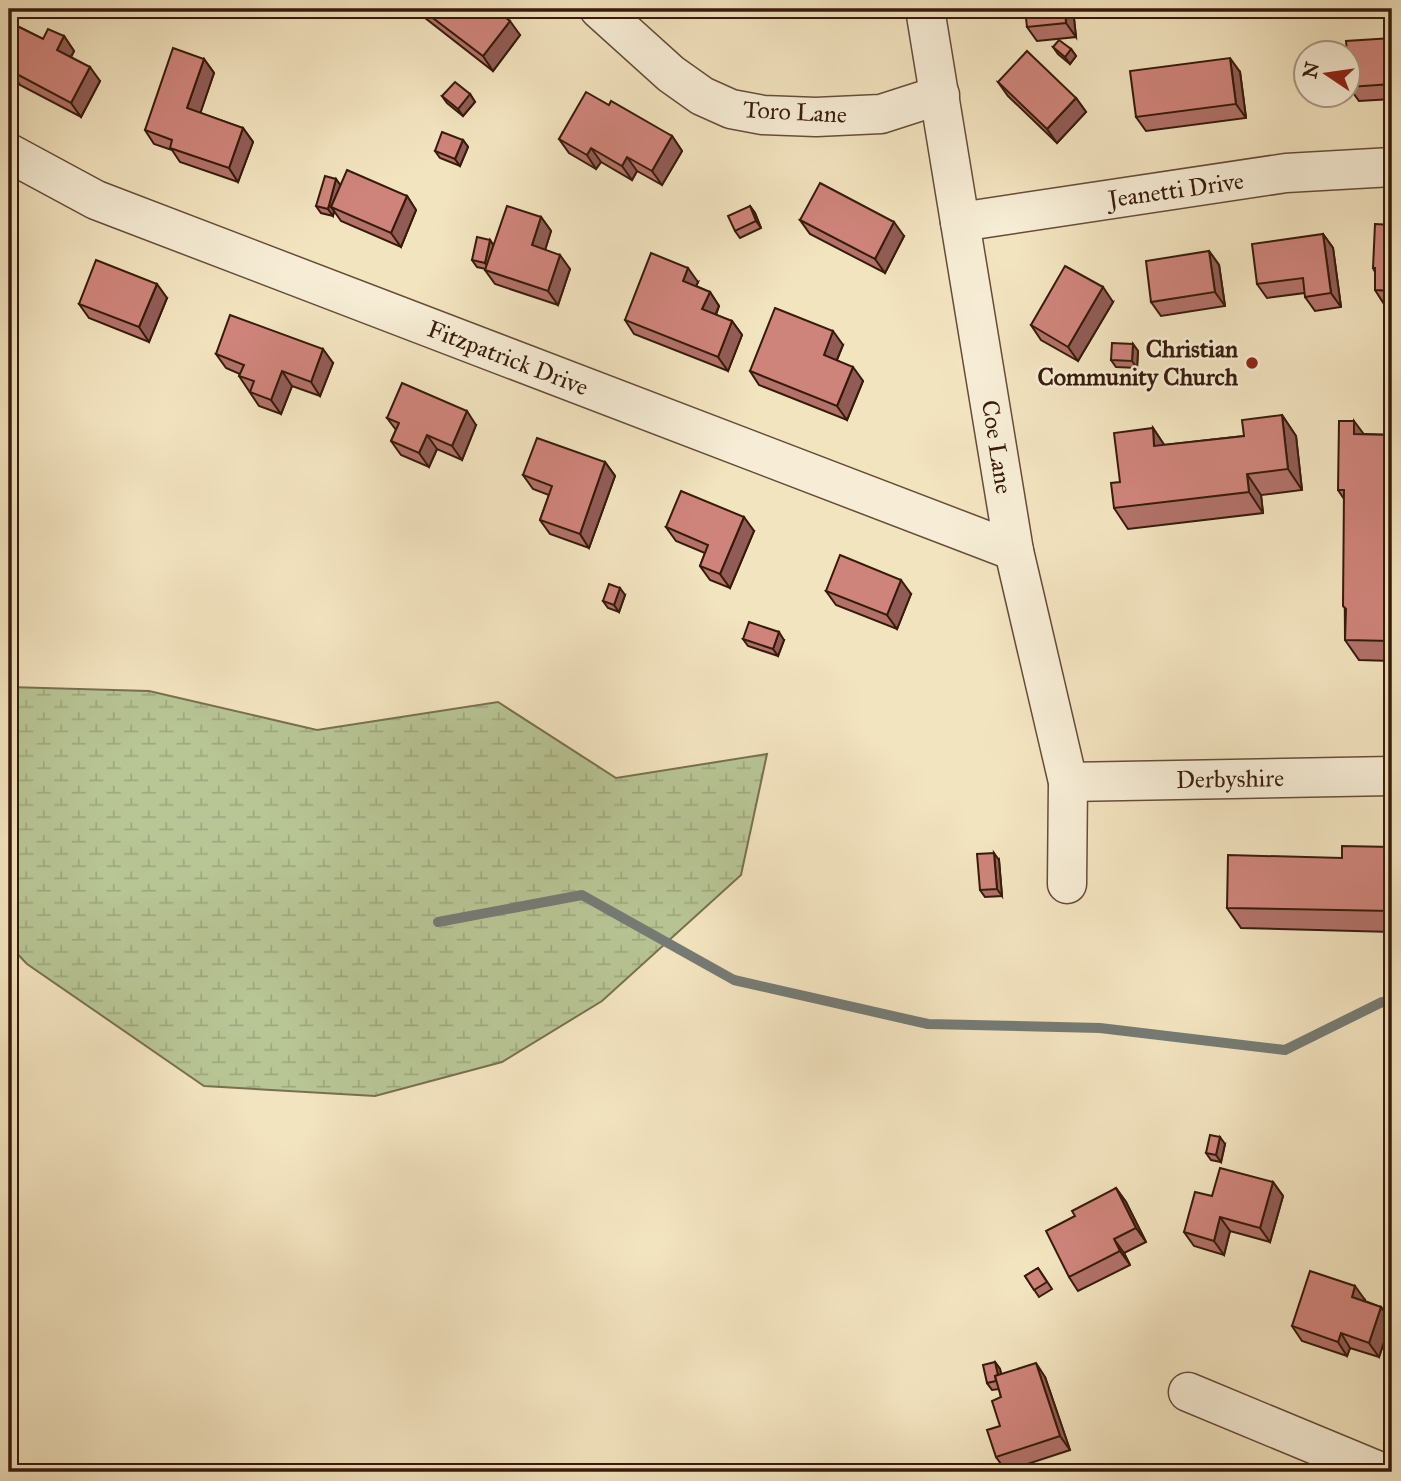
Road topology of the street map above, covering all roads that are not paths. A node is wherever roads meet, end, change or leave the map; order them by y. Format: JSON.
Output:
{"nodes":[{"id":1,"x":598,"y":9,"type":"edge"},
{"id":2,"x":925,"y":9,"type":"edge"},
{"id":3,"x":940,"y":95,"type":"junction"},
{"id":4,"x":9,"y":153,"type":"edge"},
{"id":5,"x":1392,"y":167,"type":"edge"},
{"id":6,"x":960,"y":222,"type":"junction"},
{"id":7,"x":1014,"y":551,"type":"junction"},
{"id":8,"x":1392,"y":776,"type":"edge"},
{"id":9,"x":1068,"y":782,"type":"junction"},
{"id":10,"x":1067,"y":884,"type":"dead end"},
{"id":11,"x":1188,"y":1392,"type":"dead end"},
{"id":12,"x":1381,"y":1472,"type":"edge"}],
"edges":[{"from":1,"to":3,"type":"street","name":"Toro Lane"},
{"from":2,"to":3,"type":"street","name":"Coe Lane"},
{"from":3,"to":6,"type":"street","name":"Coe Lane"},
{"from":4,"to":7,"type":"street","name":"Fitzpatrick Drive"},
{"from":5,"to":6,"type":"street","name":"Jeanetti Drive"},
{"from":6,"to":7,"type":"street","name":"Coe Lane"},
{"from":7,"to":9,"type":"street","name":"Coe Lane"},
{"from":8,"to":9,"type":"street","name":"Derbyshire"},
{"from":9,"to":10,"type":"street","name":"Coe Lane"},
{"from":11,"to":12,"type":"street"}]}
